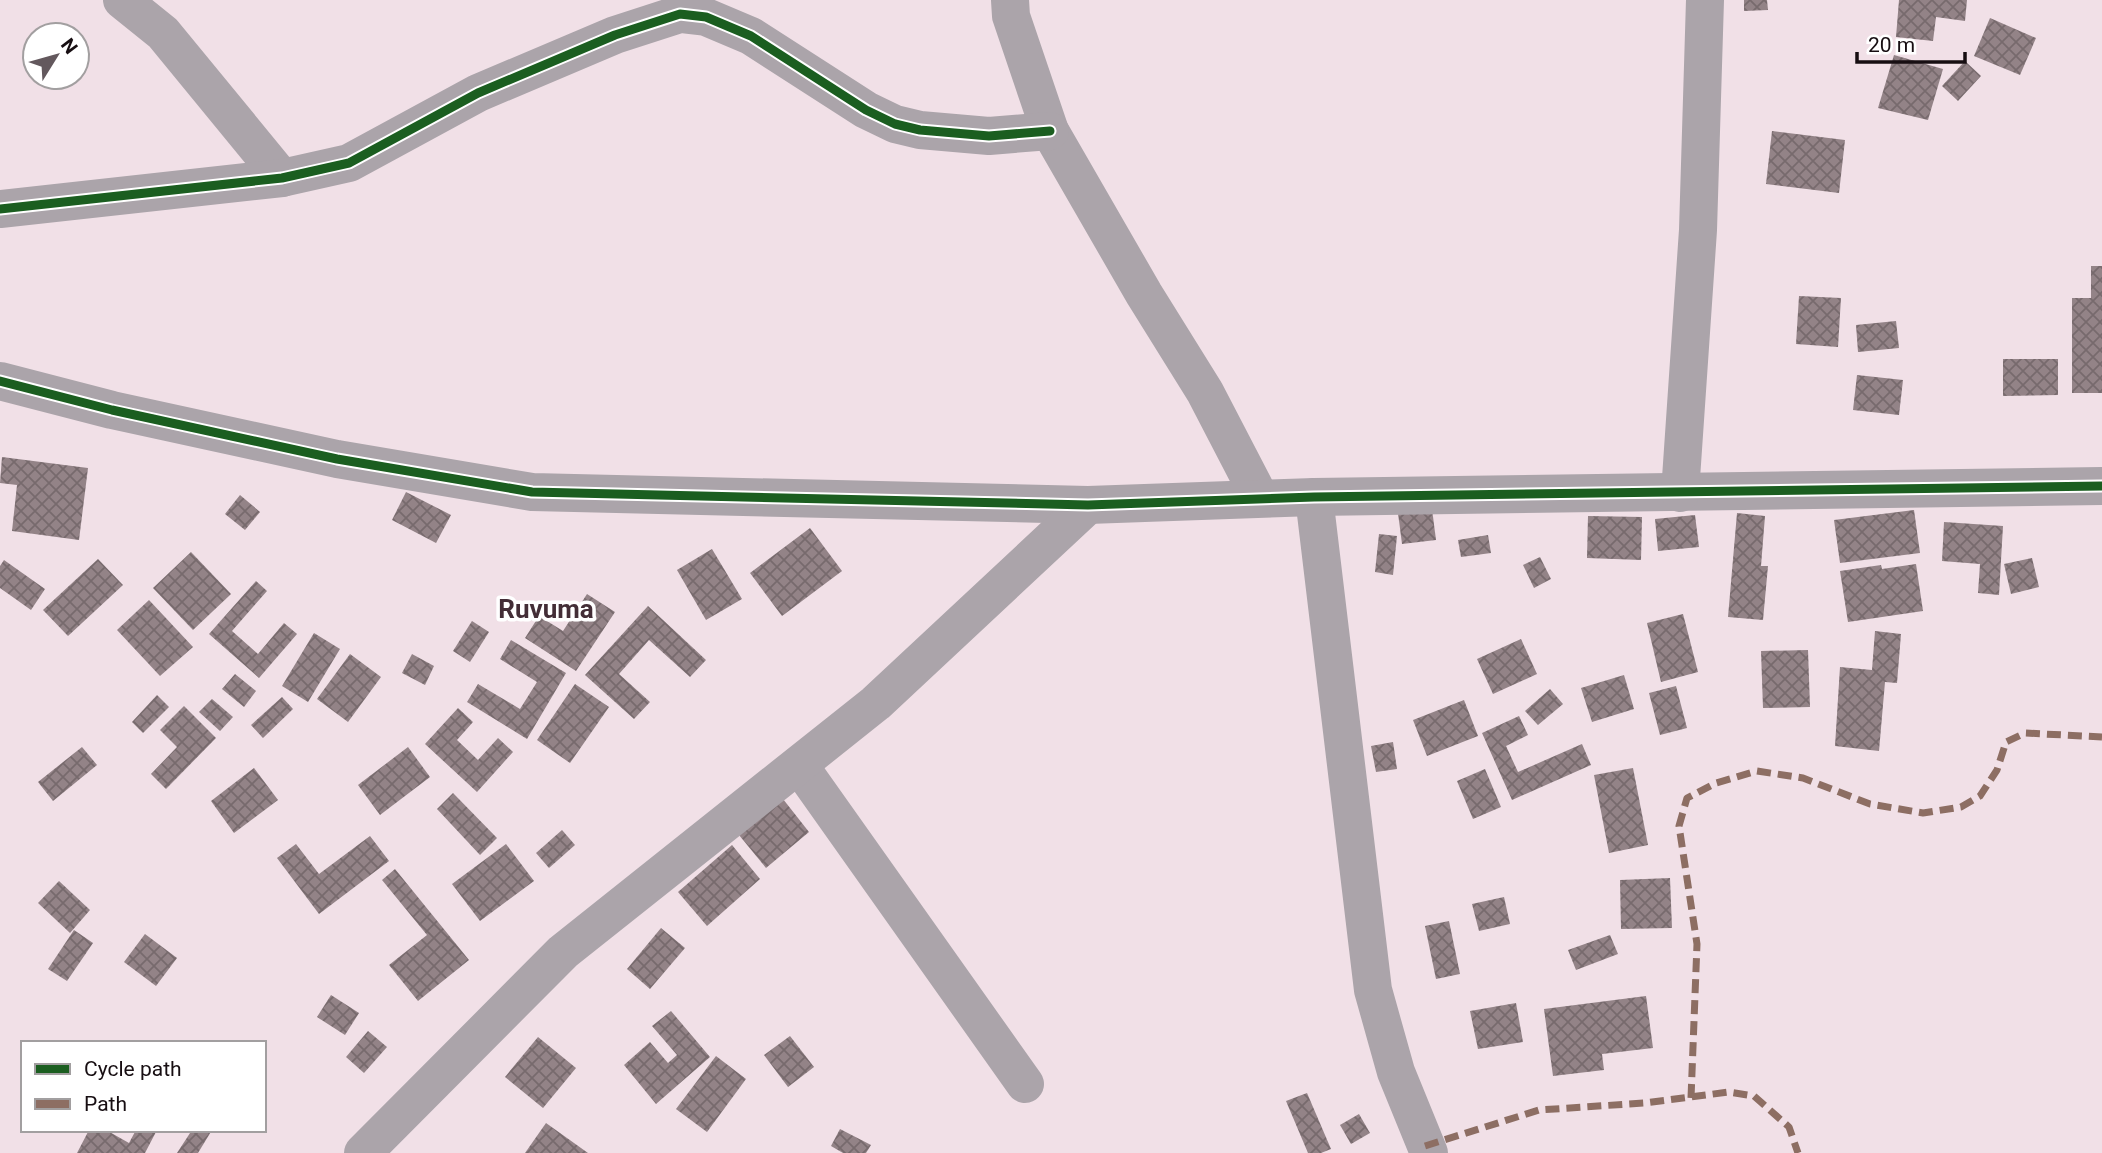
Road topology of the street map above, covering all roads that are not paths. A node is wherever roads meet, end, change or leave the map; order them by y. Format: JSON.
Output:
{"nodes":[{"id":1,"x":122,"y":0,"type":"edge"},
{"id":2,"x":1010,"y":0,"type":"edge"},
{"id":3,"x":1705,"y":0,"type":"edge"},
{"id":4,"x":713,"y":9,"type":"edge"},
{"id":5,"x":1050,"y":131,"type":"junction"},
{"id":6,"x":282,"y":178,"type":"junction"},
{"id":7,"x":0,"y":209,"type":"edge"},
{"id":8,"x":0,"y":380,"type":"edge"},
{"id":9,"x":2102,"y":486,"type":"edge"},
{"id":10,"x":1680,"y":493,"type":"junction"},
{"id":11,"x":1314,"y":496,"type":"junction"},
{"id":12,"x":1260,"y":498,"type":"junction"},
{"id":13,"x":1088,"y":505,"type":"junction"},
{"id":14,"x":799,"y":765,"type":"junction"},
{"id":15,"x":1025,"y":1084,"type":"dead end"},
{"id":16,"x":363,"y":1153,"type":"edge"},
{"id":17,"x":1429,"y":1153,"type":"edge"}],
"edges":[{"from":1,"to":6,"type":"street"},
{"from":2,"to":5,"type":"street"},
{"from":3,"to":10,"type":"street"},
{"from":4,"to":5,"type":"street"},
{"from":4,"to":6,"type":"street"},
{"from":5,"to":12,"type":"street"},
{"from":6,"to":7,"type":"street"},
{"from":8,"to":13,"type":"street"},
{"from":9,"to":10,"type":"street"},
{"from":10,"to":11,"type":"street"},
{"from":11,"to":12,"type":"street"},
{"from":11,"to":17,"type":"street"},
{"from":12,"to":13,"type":"street"},
{"from":13,"to":14,"type":"street"},
{"from":14,"to":15,"type":"street"},
{"from":14,"to":16,"type":"street"}]}
